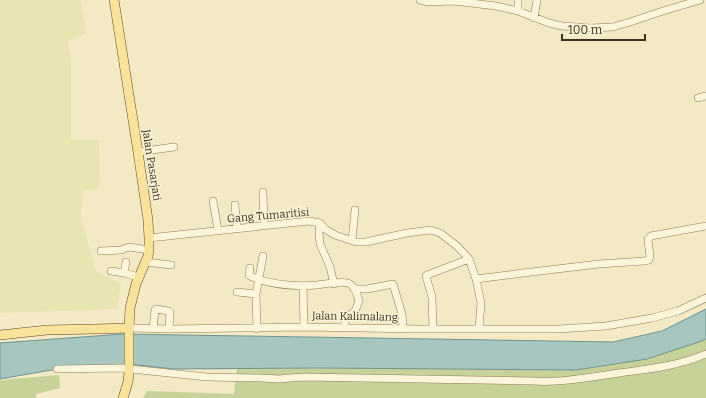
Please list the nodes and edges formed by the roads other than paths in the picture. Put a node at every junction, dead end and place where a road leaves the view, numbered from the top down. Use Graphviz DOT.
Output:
graph roads {
  1 [pos="114,0"];
  2 [pos="420,0"];
  3 [pos="518,0"];
  4 [pos="537,0"];
  5 [pos="670,0"];
  6 [pos="700,0"];
  7 [pos="670,9"];
  8 [pos="518,11"];
  9 [pos="534,18"];
  10 [pos="706,96"];
  11 [pos="698,98"];
  12 [pos="174,147"];
  13 [pos="138,152"];
  14 [pos="263,192"];
  15 [pos="213,201"];
  16 [pos="235,205"];
  17 [pos="355,210"];
  18 [pos="320,223"];
  19 [pos="264,225"];
  20 [pos="706,226"];
  21 [pos="237,228"];
  22 [pos="218,230"];
  23 [pos="149,238"];
  24 [pos="352,240"];
  25 [pos="149,250"];
  26 [pos="101,251"];
  27 [pos="263,256"];
  28 [pos="469,260"];
  29 [pos="126,262"];
  30 [pos="145,262"];
  31 [pos="171,265"];
  32 [pos="250,268"];
  33 [pos="111,271"];
  34 [pos="124,273"];
  35 [pos="139,277"];
  36 [pos="259,279"];
  37 [pos="476,279"];
  38 [pos="334,284"];
  39 [pos="303,286"];
  40 [pos="354,289"];
  41 [pos="238,292"];
  42 [pos="256,294"];
  43 [pos="706,298"];
  44 [pos="304,327"];
  45 [pos="344,328"];
  46 [pos="433,328"];
  47 [pos="479,328"];
  48 [pos="153,329"];
  49 [pos="169,329"];
  50 [pos="258,329"];
  51 [pos="403,329"];
  52 [pos="129,330"];
  53 [pos="0,335"];
  54 [pos="706,354"];
  55 [pos="129,367"];
  56 [pos="57,369"];
  57 [pos="123,398"];
  1 -- 13 [label="main road, Jalan Pasarjati"];
  2 -- 8 [label="street"];
  3 -- 8 [label="street"];
  4 -- 9 [label="street"];
  5 -- 7 [label="street"];
  6 -- 7 [label="street"];
  7 -- 9 [label="street"];
  8 -- 9 [label="street"];
  10 -- 11 [label="street"];
  12 -- 13 [label="street"];
  13 -- 23 [label="main road, Jalan Pasarjati"];
  14 -- 19 [label="street"];
  15 -- 22 [label="street"];
  16 -- 21 [label="street"];
  17 -- 24 [label="street"];
  18 -- 19 [label="street, Gang Tumaritisi"];
  18 -- 24 [label="street, Gang Tumaritisi"];
  18 -- 38 [label="street"];
  19 -- 21 [label="street, Gang Tumaritisi"];
  20 -- 37 [label="street"];
  21 -- 22 [label="street, Gang Tumaritisi"];
  22 -- 23 [label="street, Gang Tumaritisi"];
  23 -- 25 [label="main road, Jalan Pasarjati"];
  24 -- 28 [label="street, Gang Tumaritisi"];
  25 -- 26 [label="street"];
  25 -- 30 [label="main road, Jalan Pasarjati"];
  27 -- 36 [label="street"];
  28 -- 37 [label="street, Gang Tumaritisi"];
  28 -- 46 [label="street"];
  29 -- 34 [label="street"];
  30 -- 31 [label="street"];
  30 -- 35 [label="main road, Jalan Pasarjati"];
  32 -- 36 [label="street"];
  33 -- 34 [label="street"];
  34 -- 35 [label="street"];
  35 -- 52 [label="main road, Jalan Pasarjati"];
  36 -- 39 [label="street"];
  36 -- 42 [label="street"];
  37 -- 47 [label="street, Gang Tumaritisi"];
  38 -- 39 [label="street"];
  38 -- 40 [label="street"];
  39 -- 44 [label="street"];
  40 -- 45 [label="street"];
  40 -- 51 [label="street"];
  41 -- 42 [label="street"];
  42 -- 50 [label="street"];
  43 -- 47 [label="street, Jalan Kalimalang"];
  44 -- 45 [label="street, Jalan Kalimalang"];
  44 -- 50 [label="street, Jalan Kalimalang"];
  45 -- 51 [label="street, Jalan Kalimalang"];
  46 -- 47 [label="street, Jalan Kalimalang"];
  46 -- 51 [label="street, Jalan Kalimalang"];
  48 -- 49 [label="street, Jalan Kalimalang"];
  48 -- 49 [label="street"];
  48 -- 52 [label="street, Jalan Kalimalang"];
  49 -- 50 [label="street, Jalan Kalimalang"];
  52 -- 53 [label="main road, Jalan Kalimalang"];
  52 -- 55 [label="main road, Jalan Pasarjati"];
  54 -- 55 [label="street"];
  55 -- 56 [label="street"];
  55 -- 57 [label="main road, Jalan Pasarjati"];
}
